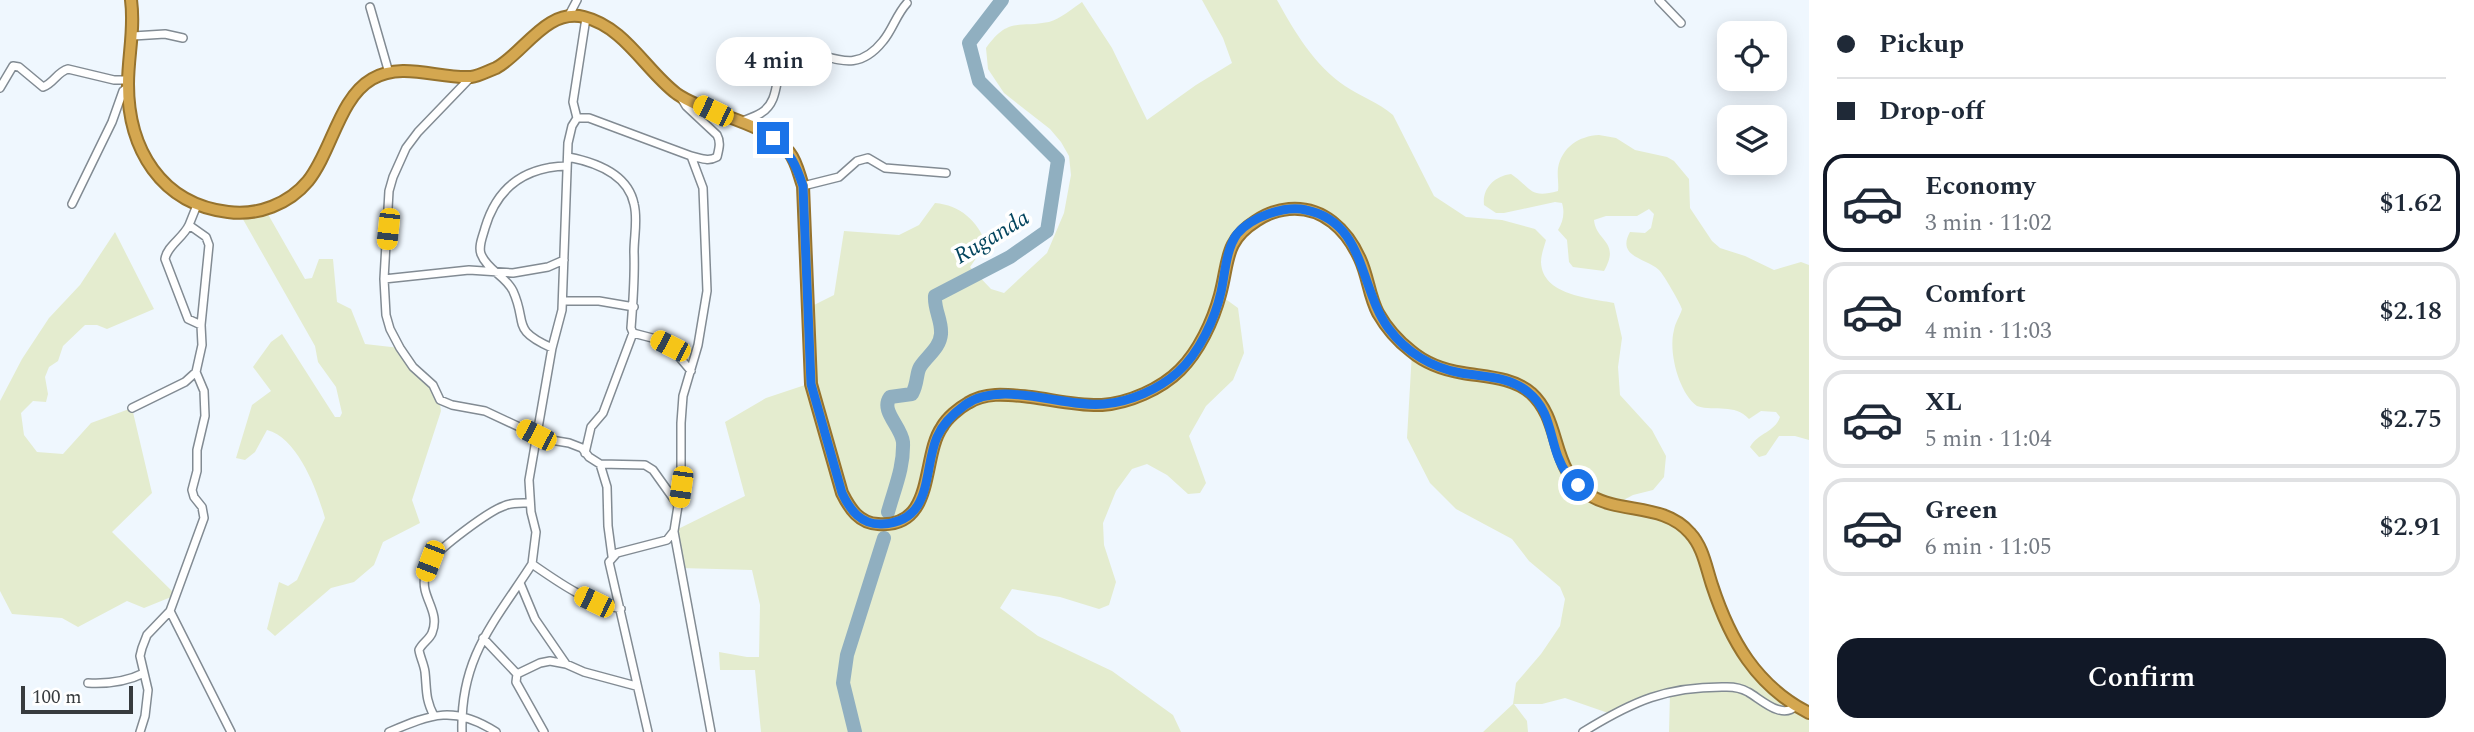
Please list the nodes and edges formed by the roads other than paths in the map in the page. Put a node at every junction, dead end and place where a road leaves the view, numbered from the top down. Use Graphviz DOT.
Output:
graph roads {
  1 [pos="131,0"];
  2 [pos="577,0"];
  3 [pos="1659,0"];
  4 [pos="906,3"];
  5 [pos="370,6"];
  6 [pos="568,18"];
  7 [pos="586,18"];
  8 [pos="1681,23"];
  9 [pos="133,36"];
  10 [pos="183,37"];
  11 [pos="388,73"];
  12 [pos="471,77"];
  13 [pos="128,84"];
  14 [pos="0,88"];
  15 [pos="680,95"];
  16 [pos="577,118"];
  17 [pos="740,122"];
  18 [pos="691,156"];
  19 [pos="568,157"];
  20 [pos="567,166"];
  21 [pos="946,173"];
  22 [pos="803,186"];
  23 [pos="72,204"];
  24 [pos="197,205"];
  25 [pos="189,225"];
  26 [pos="564,260"];
  27 [pos="494,271"];
  28 [pos="384,279"];
  29 [pos="563,301"];
  30 [pos="634,307"];
  31 [pos="201,325"];
  32 [pos="633,333"];
  33 [pos="552,348"];
  34 [pos="691,371"];
  35 [pos="196,372"];
  36 [pos="132,408"];
  37 [pos="536,435"];
  38 [pos="585,453"];
  39 [pos="600,464"];
  40 [pos="530,503"];
  41 [pos="678,505"];
  42 [pos="674,531"];
  43 [pos="612,556"];
  44 [pos="532,565"];
  45 [pos="520,583"];
  46 [pos="621,609"];
  47 [pos="170,611"];
  48 [pos="483,638"];
  49 [pos="566,664"];
  50 [pos="144,673"];
  51 [pos="517,674"];
  52 [pos="88,683"];
  53 [pos="636,686"];
  54 [pos="1796,706"];
  55 [pos="1809,713"];
  56 [pos="463,715"];
  57 [pos="434,716"];
  58 [pos="140,732"];
  59 [pos="231,732"];
  60 [pos="388,732"];
  61 [pos="462,732"];
  62 [pos="496,732"];
  63 [pos="544,732"];
  64 [pos="648,732"];
  65 [pos="711,732"];
  66 [pos="1583,732"];
  1 -- 9 [label="highway"];
  2 -- 6 [label="street"];
  3 -- 8 [label="street"];
  4 -- 17 [label="street"];
  5 -- 11 [label="street"];
  6 -- 7 [label="highway"];
  6 -- 12 [label="highway"];
  7 -- 15 [label="highway"];
  7 -- 16 [label="street"];
  9 -- 10 [label="street"];
  9 -- 13 [label="highway"];
  11 -- 12 [label="highway"];
  11 -- 24 [label="highway"];
  12 -- 28 [label="street"];
  13 -- 14 [label="street"];
  13 -- 23 [label="street"];
  13 -- 24 [label="highway"];
  15 -- 17 [label="highway"];
  15 -- 18 [label="street"];
  16 -- 18 [label="street"];
  16 -- 19 [label="street"];
  17 -- 22 [label="highway"];
  18 -- 34 [label="street"];
  19 -- 20 [label="street"];
  19 -- 30 [label="street"];
  20 -- 26 [label="street"];
  20 -- 27 [label="street"];
  21 -- 22 [label="street"];
  22 -- 54 [label="highway"];
  24 -- 25 [label="street"];
  25 -- 31 [label="street"];
  25 -- 31 [label="street"];
  26 -- 27 [label="street"];
  26 -- 29 [label="street"];
  27 -- 28 [label="street"];
  27 -- 33 [label="street"];
  28 -- 37 [label="street"];
  29 -- 30 [label="street"];
  29 -- 33 [label="street"];
  30 -- 32 [label="street"];
  31 -- 35 [label="street"];
  32 -- 34 [label="street"];
  32 -- 38 [label="street"];
  33 -- 37 [label="street"];
  34 -- 41 [label="street"];
  35 -- 36 [label="street"];
  35 -- 47 [label="street"];
  37 -- 38 [label="street"];
  37 -- 40 [label="street"];
  38 -- 39 [label="street"];
  39 -- 41 [label="street"];
  39 -- 43 [label="street"];
  40 -- 44 [label="street"];
  40 -- 57 [label="street"];
  41 -- 42 [label="street"];
  42 -- 43 [label="street"];
  42 -- 65 [label="street"];
  43 -- 46 [label="street"];
  44 -- 45 [label="street"];
  44 -- 46 [label="street"];
  45 -- 48 [label="street"];
  45 -- 49 [label="street"];
  46 -- 53 [label="street"];
  47 -- 50 [label="street"];
  47 -- 59 [label="street"];
  48 -- 51 [label="street"];
  48 -- 56 [label="street"];
  49 -- 51 [label="street"];
  49 -- 53 [label="street"];
  50 -- 52 [label="street"];
  50 -- 58 [label="street"];
  51 -- 63 [label="street"];
  53 -- 64 [label="street"];
  54 -- 55 [label="highway"];
  54 -- 66 [label="street"];
  56 -- 57 [label="street"];
  56 -- 61 [label="street"];
  56 -- 62 [label="street"];
  57 -- 60 [label="street"];
}
